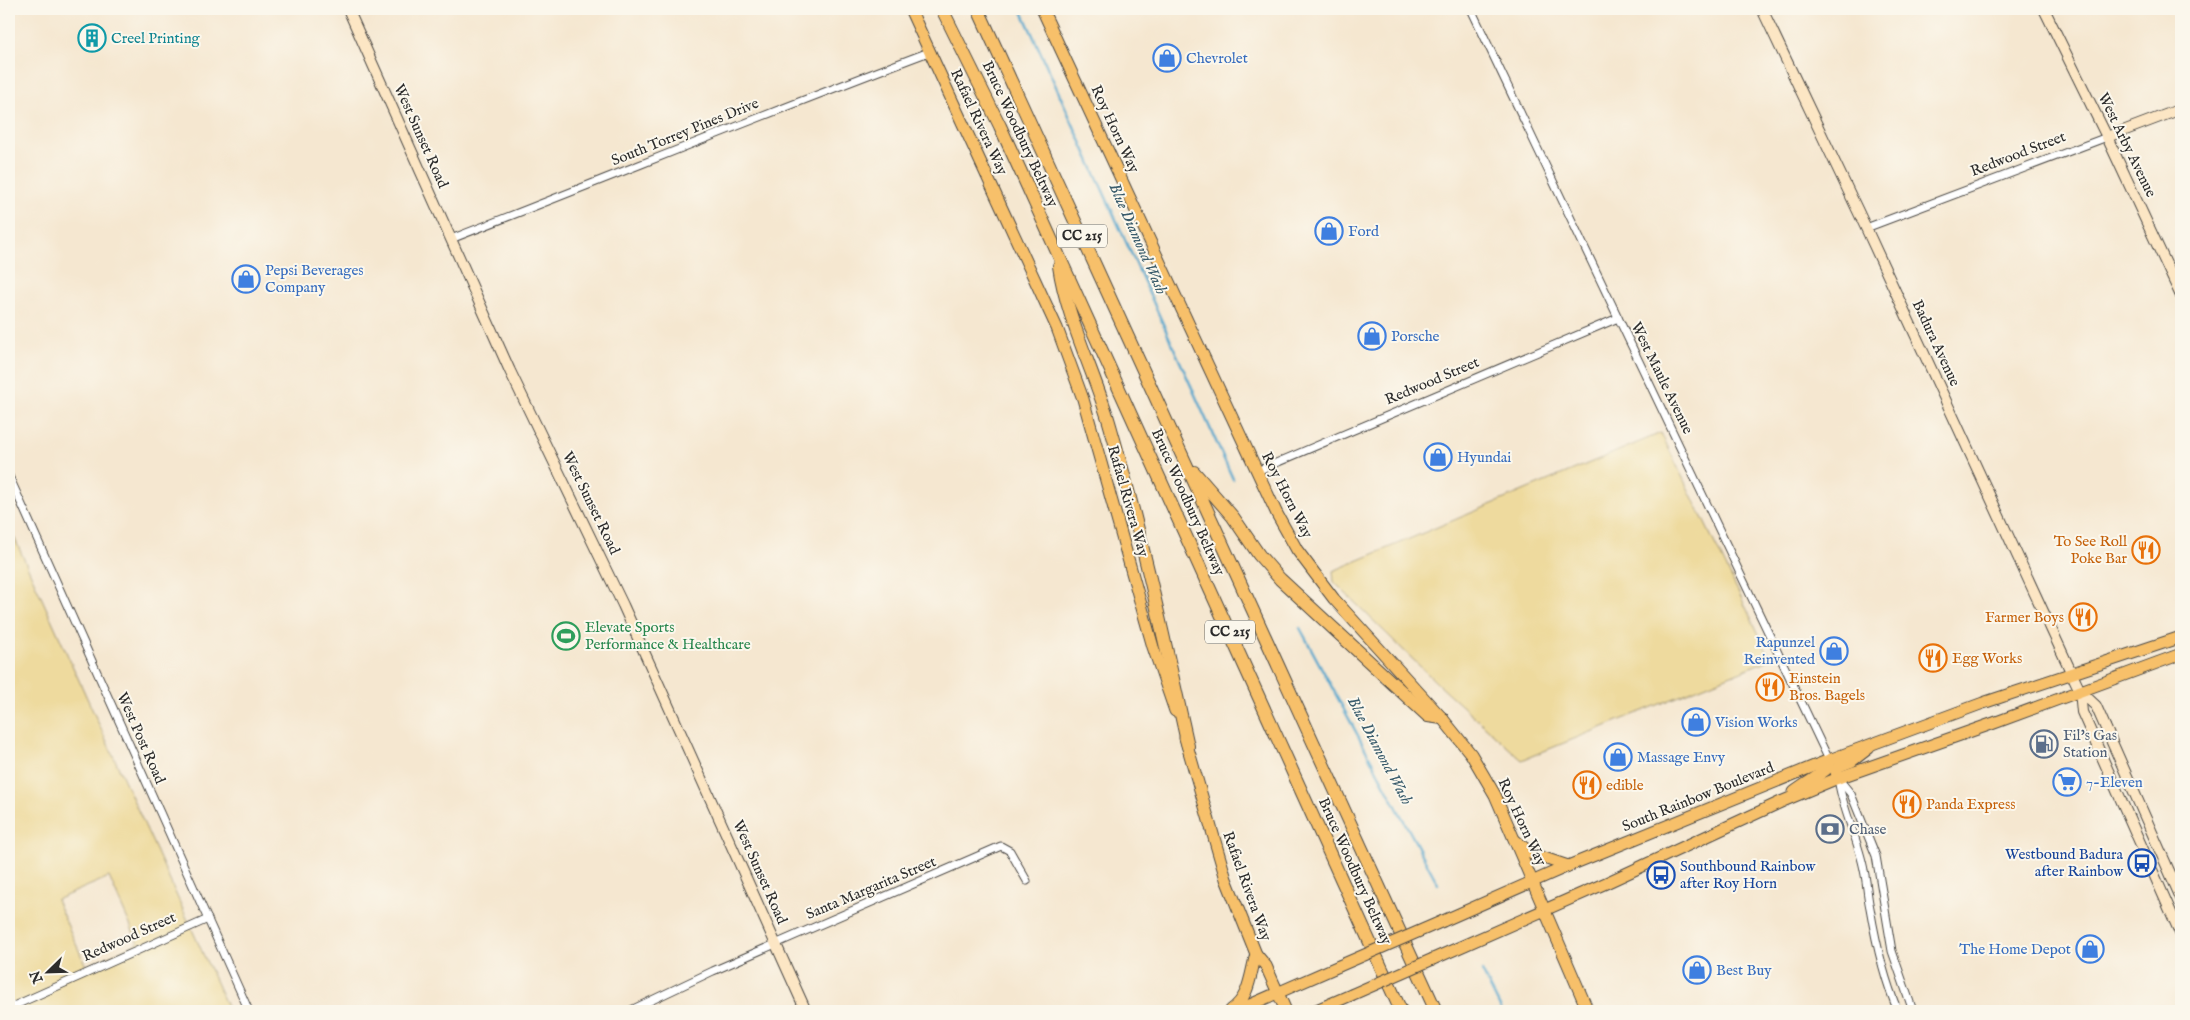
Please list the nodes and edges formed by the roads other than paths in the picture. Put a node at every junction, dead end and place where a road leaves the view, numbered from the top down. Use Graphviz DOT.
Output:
graph roads {
  1 [pos="348,9"];
  2 [pos="910,9"];
  3 [pos="942,9"];
  4 [pos="978,9"];
  5 [pos="1471,9"];
  6 [pos="1762,9"];
  7 [pos="2044,9"];
  8 [pos="1046,10"];
  9 [pos="930,52"];
  10 [pos="2181,109"];
  11 [pos="2107,137"];
  12 [pos="1866,228"];
  13 [pos="451,239"];
  14 [pos="1058,254"];
  15 [pos="2181,296"];
  16 [pos="1618,318"];
  17 [pos="1186,463"];
  18 [pos="1257,472"];
  19 [pos="9,476"];
  20 [pos="2181,637"];
  21 [pos="2181,654"];
  22 [pos="2072,674"];
  23 [pos="2080,691"];
  24 [pos="1442,718"];
  25 [pos="1876,742"];
  26 [pos="1188,746"];
  27 [pos="1828,760"];
  28 [pos="1838,778"];
  29 [pos="1783,801"];
  30 [pos="2145,816"];
  31 [pos="2131,822"];
  32 [pos="1515,840"];
  33 [pos="1568,866"];
  34 [pos="1027,881"];
  35 [pos="1533,881"];
  36 [pos="2181,898"];
  37 [pos="1545,910"];
  38 [pos="208,919"];
  39 [pos="2181,935"];
  40 [pos="775,944"];
  41 [pos="1256,954"];
  42 [pos="1278,993"];
  43 [pos="9,1008"];
  44 [pos="249,1011"];
  45 [pos="629,1011"];
  46 [pos="806,1011"];
  47 [pos="1230,1011"];
  48 [pos="1236,1011"];
  49 [pos="1286,1011"];
  50 [pos="1314,1011"];
  51 [pos="1401,1011"];
  52 [pos="1436,1011"];
  53 [pos="1588,1011"];
  54 [pos="1898,1011"];
  55 [pos="1913,1011"];
  1 -- 13 [label="main road, West Sunset Road"];
  2 -- 9 [label="main road, Rafael Rivera Way"];
  3 -- 14 [label="highway, Bruce Woodbury Beltway / CC 215"];
  4 -- 17 [label="highway, Bruce Woodbury Beltway / CC 215"];
  5 -- 16 [label="street, West Maule Avenue"];
  6 -- 12 [label="main road, Badura Avenue"];
  7 -- 11 [label="main road, West Arby Avenue"];
  8 -- 18 [label="main road, Roy Horn Way"];
  9 -- 13 [label="street, South Torrey Pines Drive"];
  9 -- 26 [label="main road, Rafael Rivera Way"];
  10 -- 11 [label="main road, Redwood Street"];
  11 -- 12 [label="street, Redwood Street"];
  11 -- 15 [label="main road, West Arby Avenue"];
  12 -- 22 [label="main road, Badura Avenue"];
  13 -- 40 [label="main road, West Sunset Road"];
  14 -- 26 [label="highway"];
  14 -- 51 [label="highway, Bruce Woodbury Beltway / CC 215"];
  16 -- 18 [label="street, Redwood Street"];
  16 -- 27 [label="street, West Maule Avenue"];
  17 -- 24 [label="highway"];
  17 -- 52 [label="highway, Bruce Woodbury Beltway / CC 215"];
  18 -- 24 [label="main road, Roy Horn Way"];
  19 -- 38 [label="street, West Post Road"];
  20 -- 22 [label="main road, South Rainbow Boulevard"];
  21 -- 23 [label="main road"];
  22 -- 23 [label="main road, Badura Avenue"];
  22 -- 25 [label="main road, South Rainbow Boulevard"];
  23 -- 28 [label="main road"];
  23 -- 30 [label="main road, Badura Avenue"];
  23 -- 31 [label="main road, Badura Avenue"];
  24 -- 32 [label="main road, Roy Horn Way"];
  25 -- 27 [label="main road, South Rainbow Boulevard"];
  25 -- 28 [label="main road"];
  26 -- 41 [label="main road, Rafael Rivera Way"];
  27 -- 29 [label="main road"];
  27 -- 33 [label="main road, South Rainbow Boulevard"];
  28 -- 29 [label="main road"];
  28 -- 54 [label="street"];
  28 -- 55 [label="street"];
  29 -- 37 [label="main road"];
  30 -- 31 [label="main road"];
  30 -- 36 [label="main road, Badura Avenue"];
  31 -- 39 [label="main road, Badura Avenue"];
  32 -- 33 [label="main road"];
  32 -- 35 [label="main road, Roy Horn Way"];
  33 -- 35 [label="main road, South Rainbow Boulevard"];
  34 -- 40 [label="street, Santa Margarita Street"];
  35 -- 37 [label="main road, Roy Horn Way"];
  35 -- 42 [label="main road, South Rainbow Boulevard, bridge"];
  37 -- 50 [label="main road, bridge"];
  37 -- 53 [label="main road, Roy Horn Way"];
  38 -- 43 [label="street, Redwood Street"];
  38 -- 44 [label="street, West Post Road"];
  40 -- 45 [label="street, Santa Margarita Street"];
  40 -- 46 [label="main road, West Sunset Road"];
  41 -- 42 [label="main road, Rafael Rivera Way"];
  41 -- 47 [label="main road"];
  42 -- 48 [label="main road, South Rainbow Boulevard"];
  42 -- 49 [label="main road, Rafael Rivera Way"];
}
